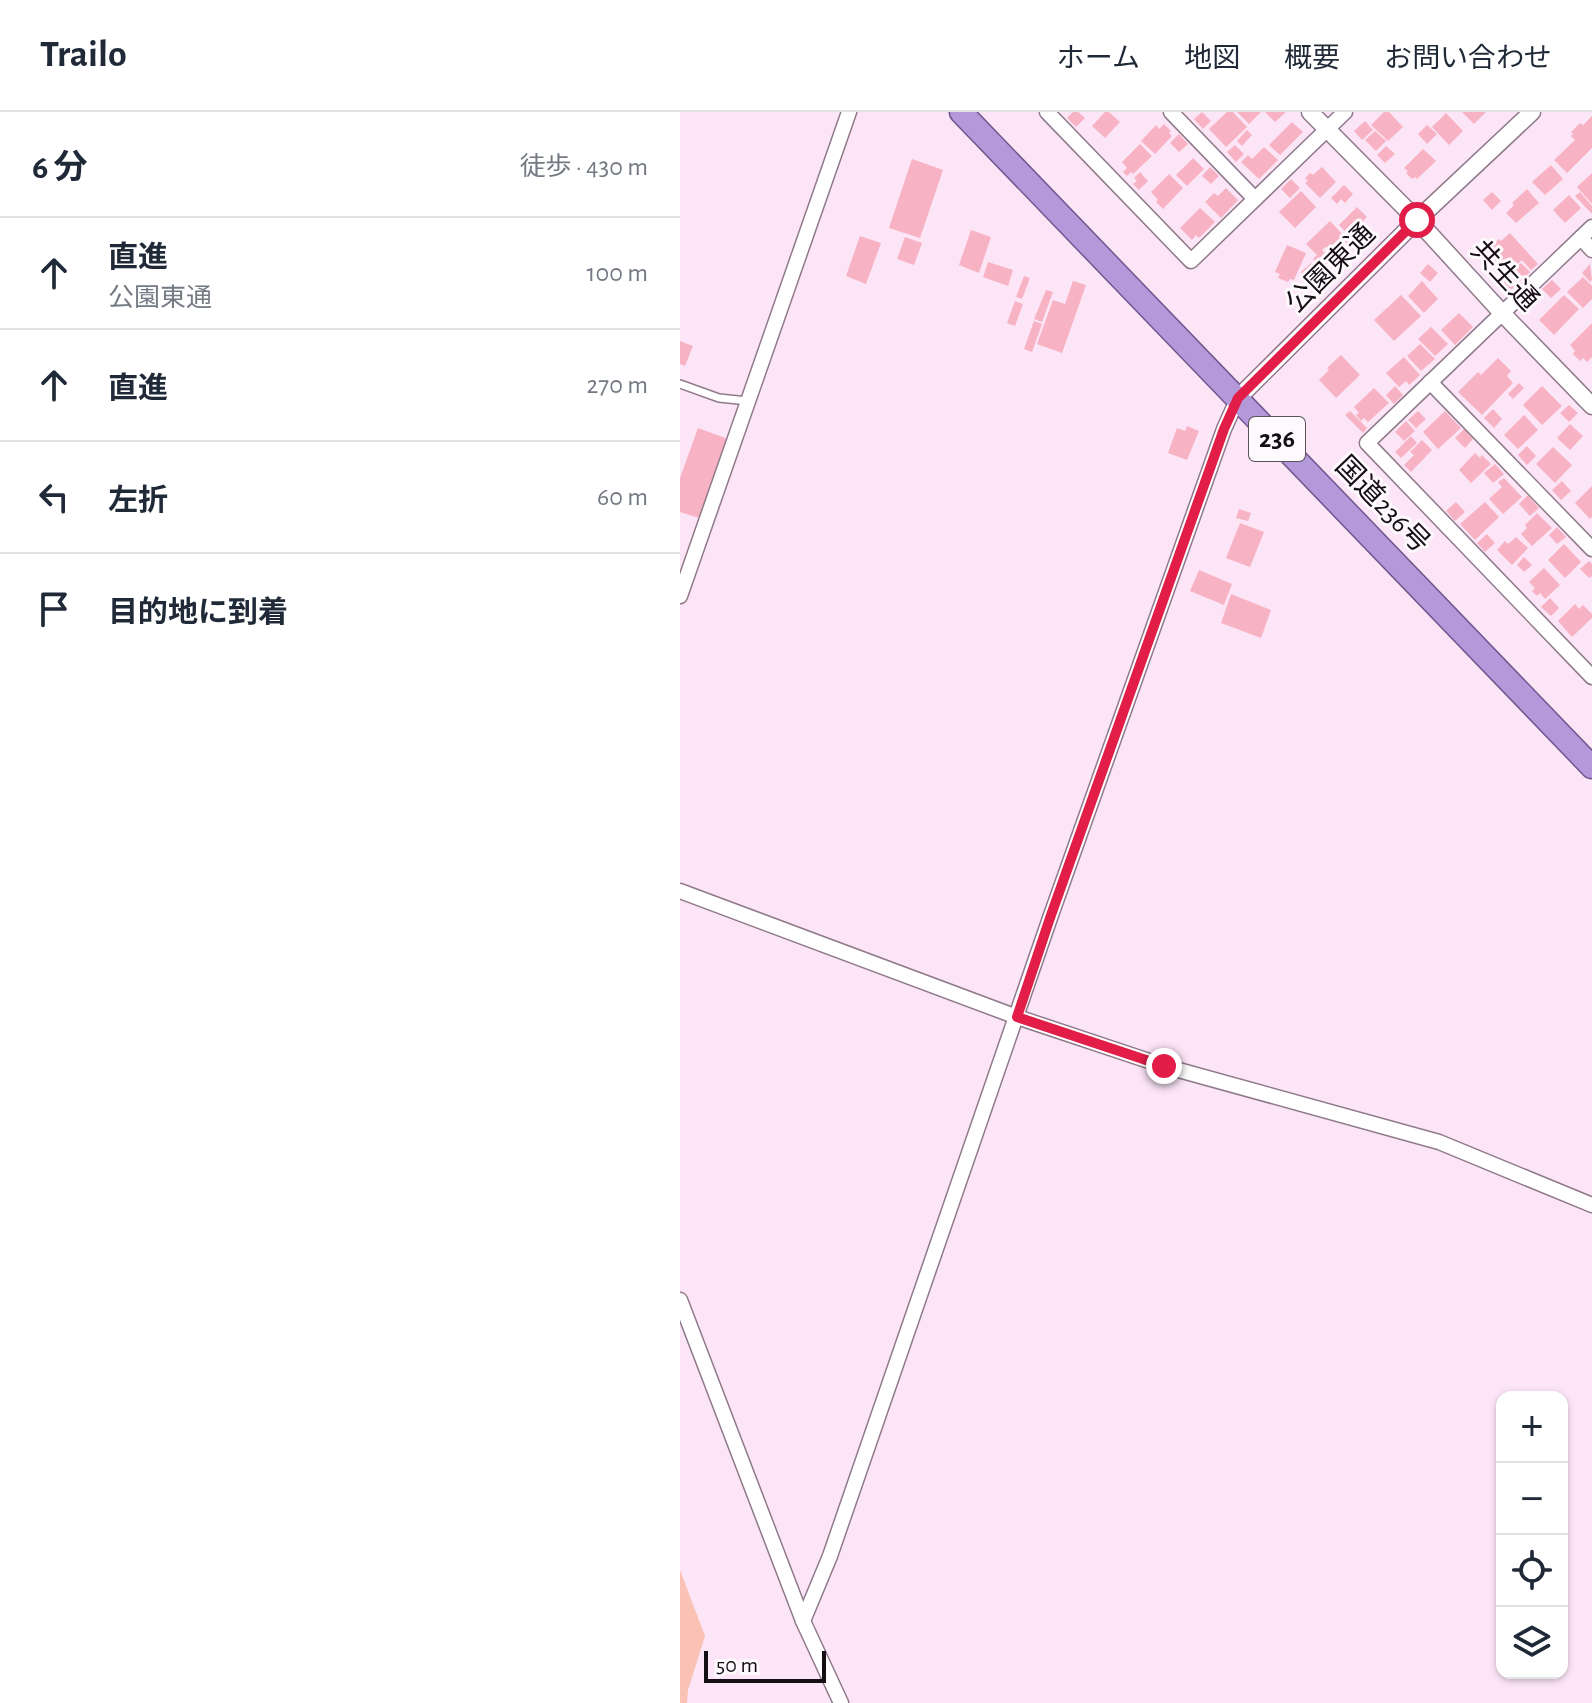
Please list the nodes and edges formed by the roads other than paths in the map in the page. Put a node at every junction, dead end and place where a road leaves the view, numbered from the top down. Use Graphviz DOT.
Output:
graph roads {
  1 [pos="849,112"];
  2 [pos="961,112"];
  3 [pos="1047,112"];
  4 [pos="1171,112"];
  5 [pos="1310,112"];
  6 [pos="1345,112"];
  7 [pos="1532,112"];
  8 [pos="1327,129"];
  9 [pos="1255,199"];
  10 [pos="1417,220"];
  11 [pos="1586,233"];
  12 [pos="1592,250"];
  13 [pos="1502,313"];
  14 [pos="1430,382"];
  15 [pos="680,384"];
  16 [pos="1238,398"];
  17 [pos="748,401"];
  18 [pos="1592,406"];
  19 [pos="1592,549"];
  20 [pos="680,596"];
  21 [pos="1592,677"];
  22 [pos="1592,767"];
  23 [pos="680,891"];
  24 [pos="1017,1017"];
  25 [pos="1592,1205"];
  26 [pos="680,1300"];
  27 [pos="803,1621"];
  28 [pos="841,1703"];
  1 -- 17 [label="street"];
  2 -- 16 [label="highway, 国道236号 / 236"];
  3 -- 9 [label="street"];
  4 -- 9 [label="street"];
  5 -- 8 [label="street, 共生通"];
  6 -- 8 [label="street"];
  7 -- 10 [label="street, 公園東通"];
  8 -- 9 [label="street"];
  8 -- 10 [label="street, 共生通"];
  10 -- 13 [label="street, 共生通"];
  10 -- 16 [label="street, 公園東通"];
  11 -- 12 [label="street"];
  11 -- 13 [label="street"];
  13 -- 14 [label="street"];
  13 -- 18 [label="street, 共生通"];
  14 -- 19 [label="street"];
  14 -- 21 [label="street"];
  15 -- 17 [label="lane"];
  16 -- 22 [label="highway, 国道236号 / 236"];
  16 -- 24 [label="street"];
  17 -- 20 [label="street"];
  23 -- 24 [label="street"];
  24 -- 25 [label="street"];
  24 -- 27 [label="street"];
  26 -- 27 [label="street"];
  27 -- 28 [label="street"];
}
